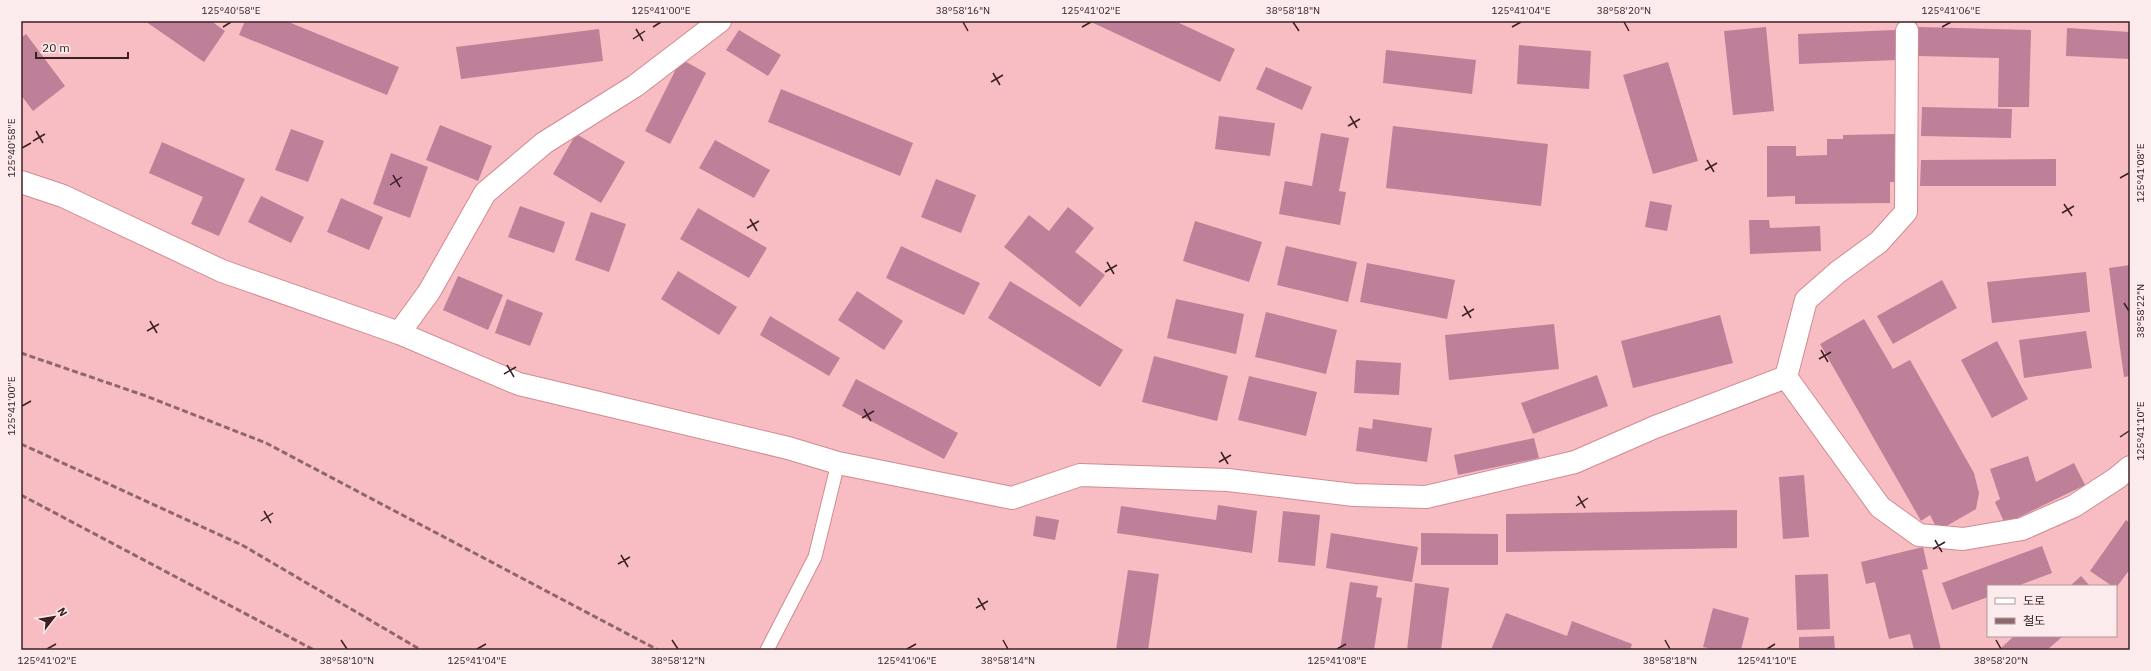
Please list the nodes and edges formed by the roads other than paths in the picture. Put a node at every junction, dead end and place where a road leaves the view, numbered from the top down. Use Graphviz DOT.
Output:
graph roads {
  1 [pos="720,21"];
  2 [pos="1907,31"];
  3 [pos="21,182"];
  4 [pos="399,333"];
  5 [pos="1786,377"];
  6 [pos="838,463"];
  7 [pos="2130,466"];
  8 [pos="767,650"];
  1 -- 4 [label="street"];
  2 -- 5 [label="street"];
  3 -- 4 [label="street"];
  4 -- 6 [label="street"];
  5 -- 6 [label="street"];
  5 -- 7 [label="street"];
  6 -- 8 [label="lane"];
}
